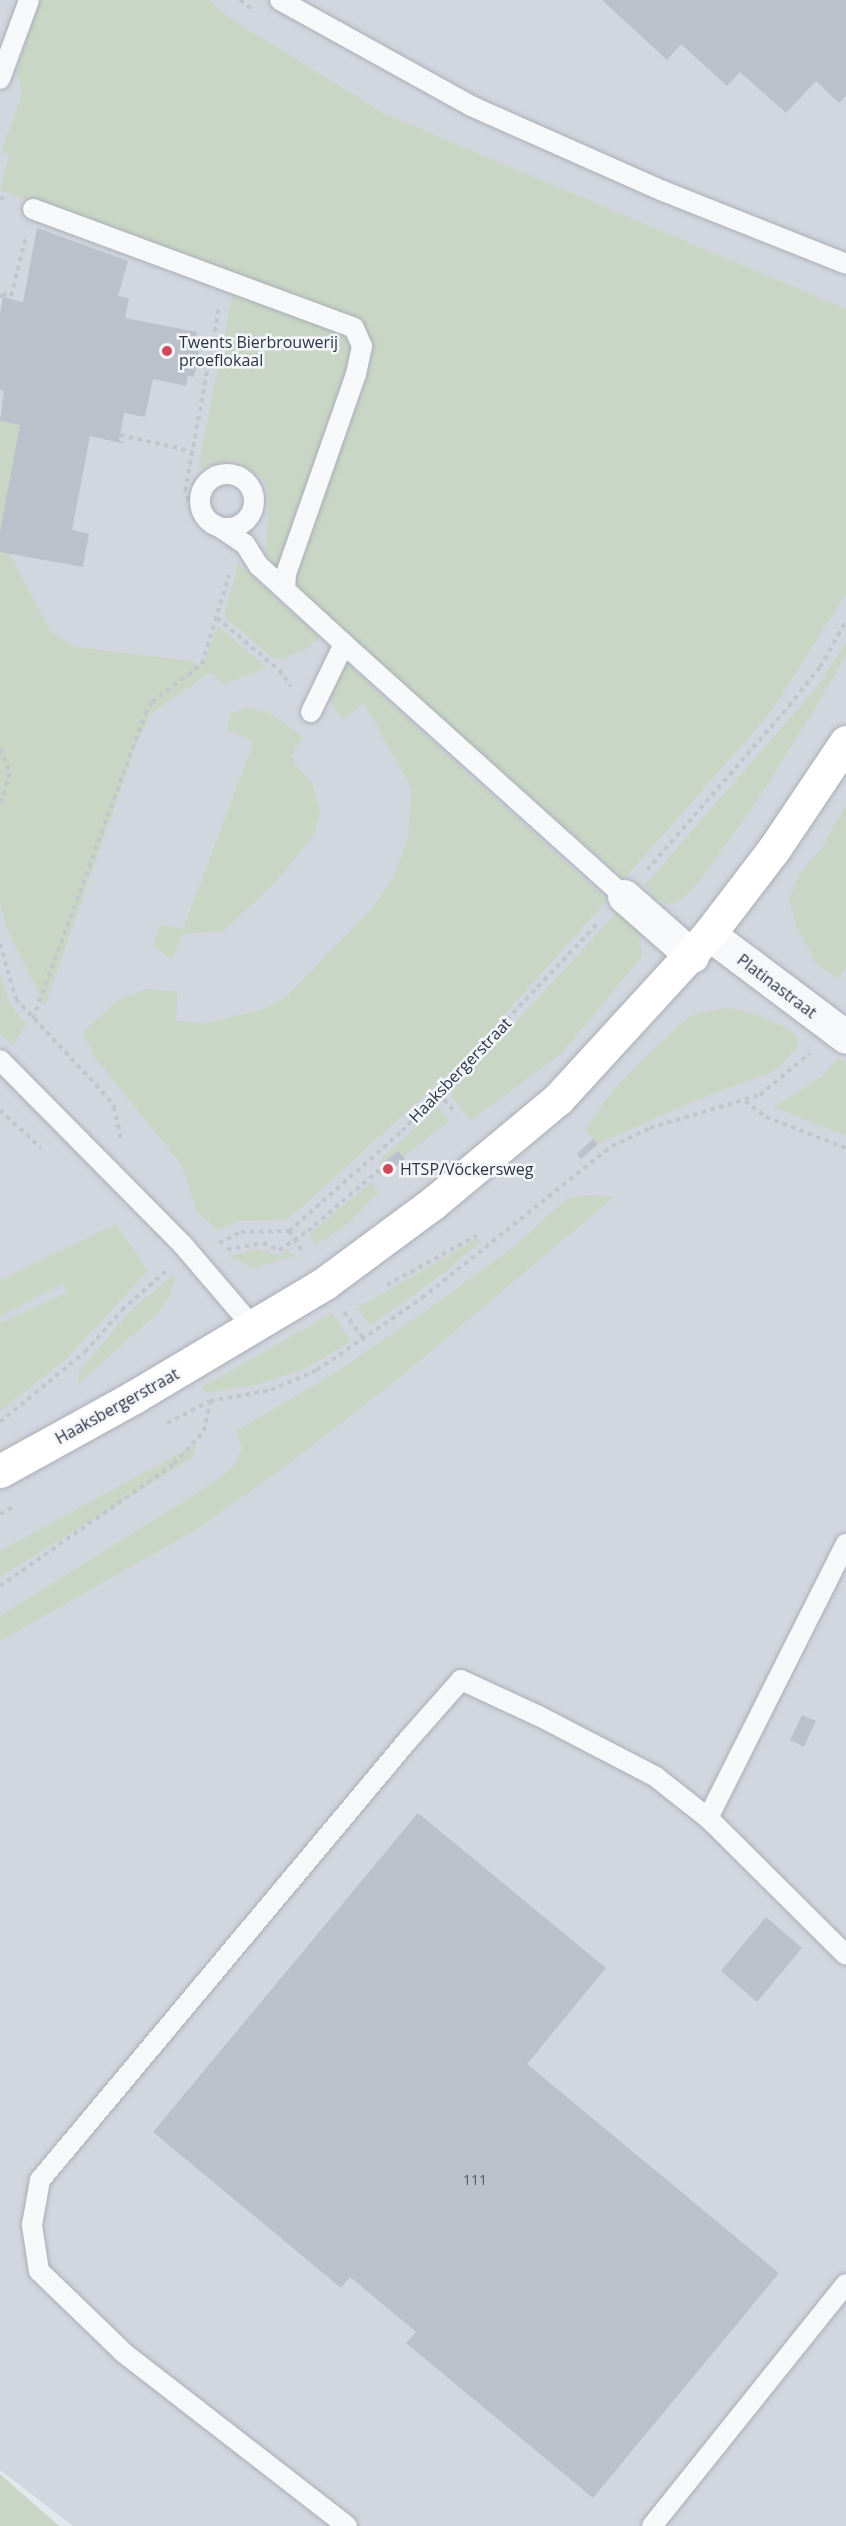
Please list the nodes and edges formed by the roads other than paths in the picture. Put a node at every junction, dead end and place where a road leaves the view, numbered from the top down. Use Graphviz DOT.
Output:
graph roads {
  1 [pos="29,0"];
  2 [pos="280,0"];
  3 [pos="0,79"];
  4 [pos="33,209"];
  5 [pos="846,264"];
  6 [pos="246,520"];
  7 [pos="222,528"];
  8 [pos="245,544"];
  9 [pos="285,588"];
  10 [pos="344,644"];
  11 [pos="311,712"];
  12 [pos="846,742"];
  13 [pos="624,896"];
  14 [pos="700,945"];
  15 [pos="840,1032"];
  16 [pos="0,1060"];
  17 [pos="253,1327"];
  18 [pos="0,1471"];
  19 [pos="846,1544"];
  20 [pos="708,1818"];
  21 [pos="846,1955"];
  22 [pos="846,2284"];
  23 [pos="347,2526"];
  24 [pos="652,2526"];
  1 -- 3 [label="lane"];
  2 -- 5 [label="lane"];
  4 -- 9 [label="lane"];
  6 -- 7 [label="lane"];
  6 -- 7 [label="lane"];
  6 -- 8 [label="lane"];
  7 -- 8 [label="lane"];
  8 -- 9 [label="lane"];
  9 -- 10 [label="lane"];
  10 -- 11 [label="lane"];
  10 -- 13 [label="lane"];
  12 -- 14 [label="main road, Haaksbergerstraat"];
  13 -- 14 [label="street, Platinastraat"];
  14 -- 15 [label="street, Platinastraat"];
  14 -- 17 [label="main road, Haaksbergerstraat"];
  16 -- 17 [label="lane"];
  17 -- 18 [label="main road, Haaksbergerstraat"];
  19 -- 20 [label="lane"];
  20 -- 21 [label="lane"];
  20 -- 23 [label="lane"];
  22 -- 24 [label="lane"];
}
